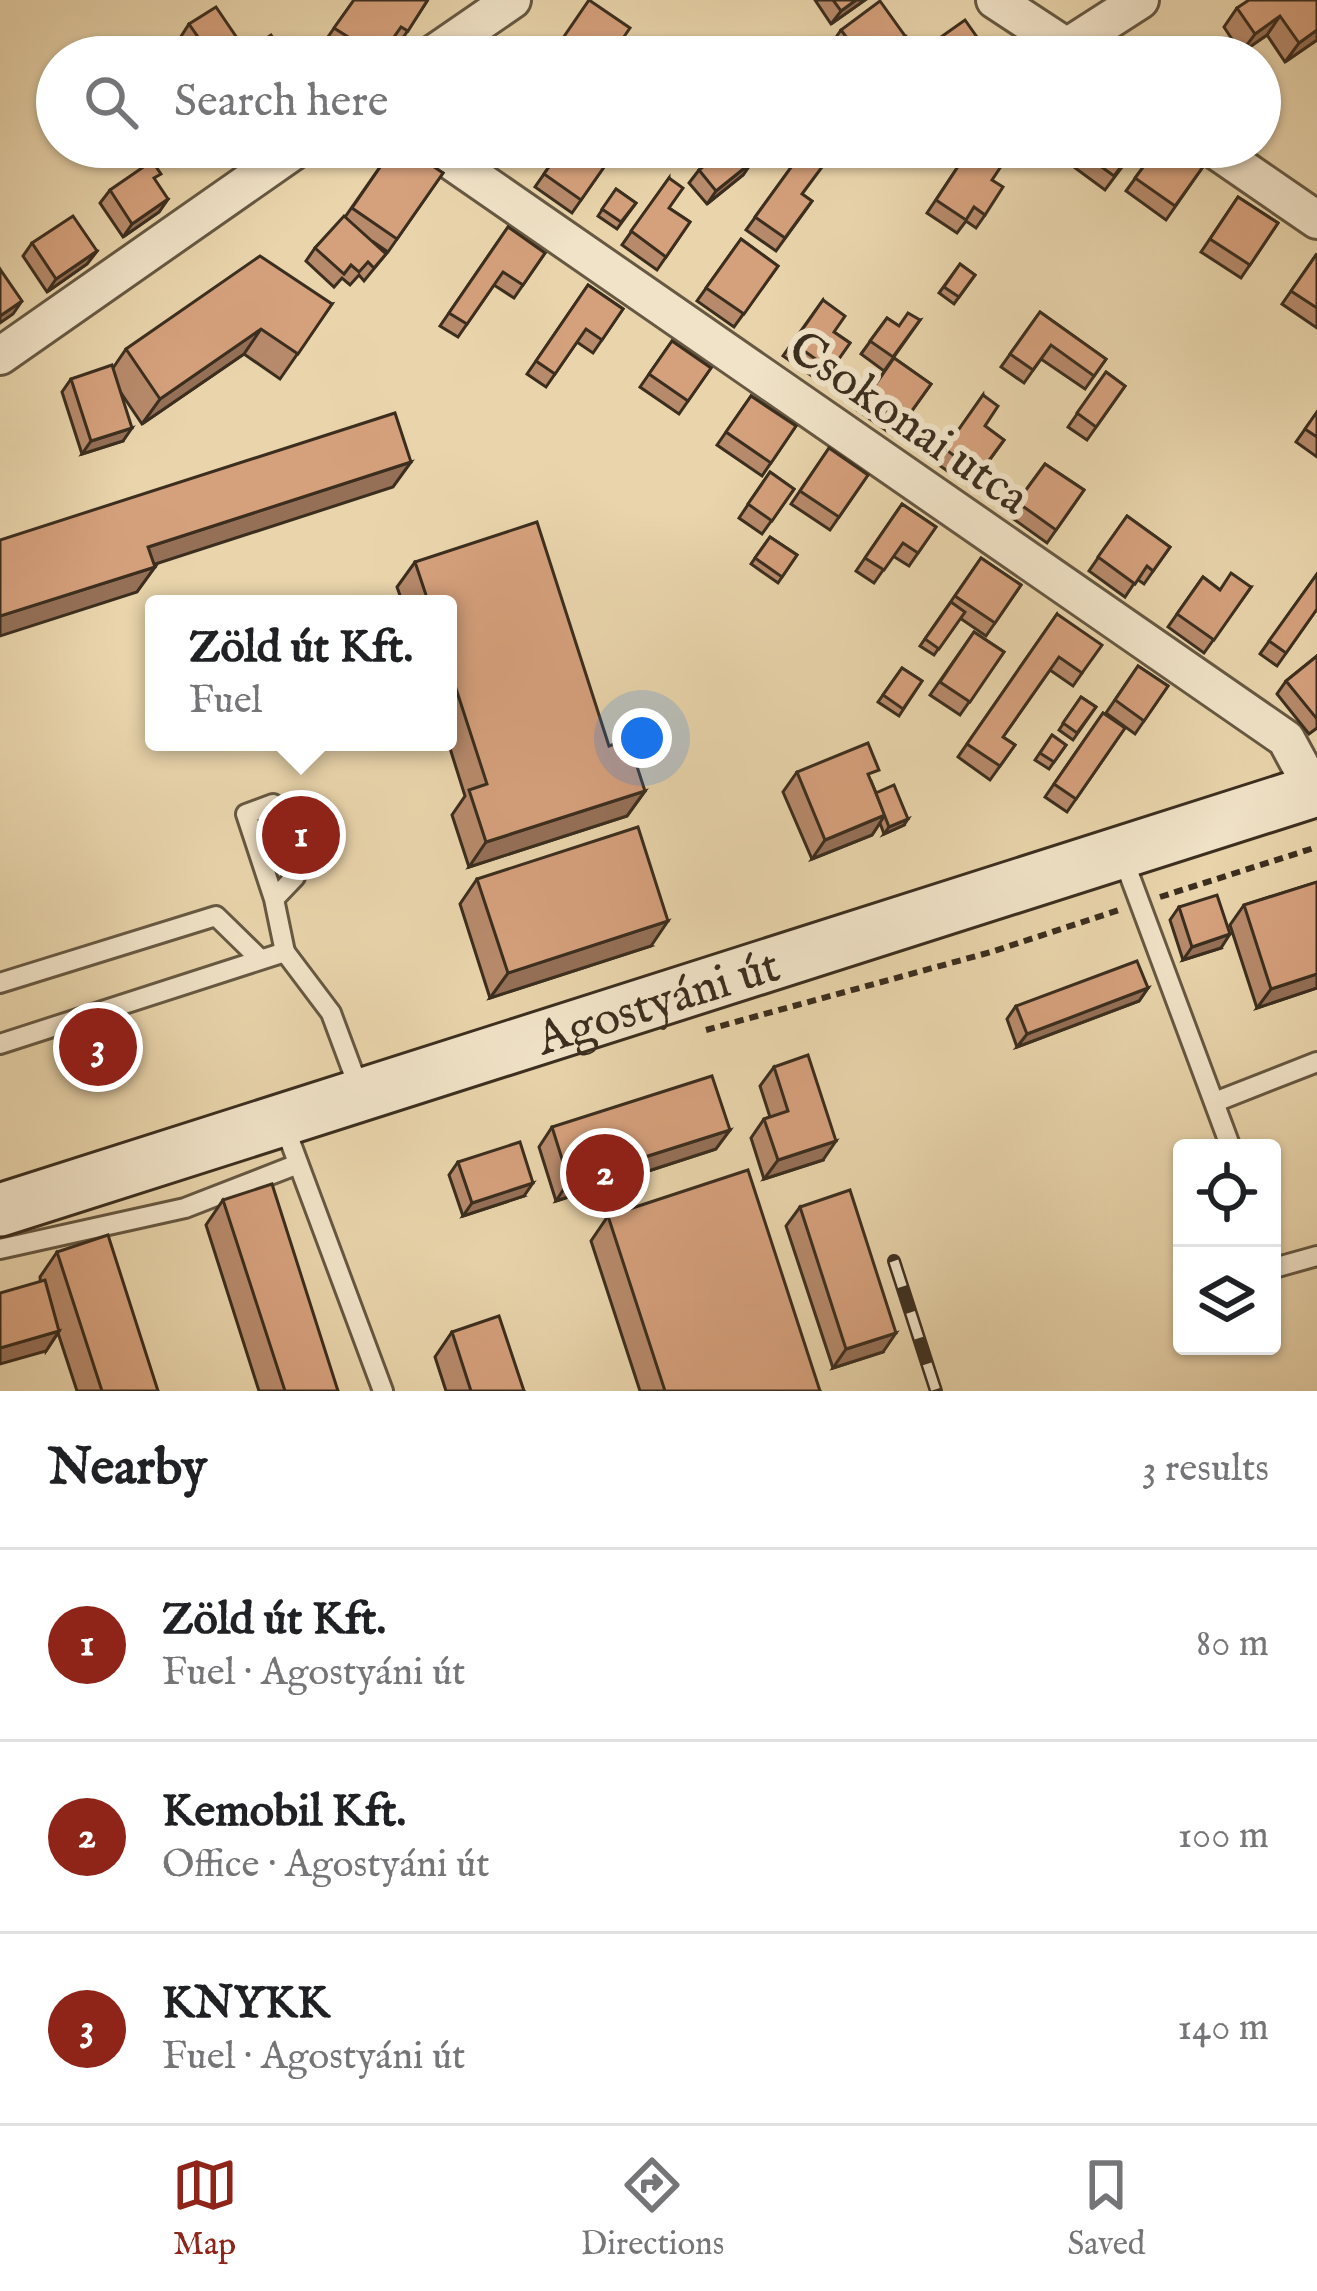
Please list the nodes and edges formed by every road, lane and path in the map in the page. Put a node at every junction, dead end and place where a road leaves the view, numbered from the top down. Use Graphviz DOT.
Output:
graph roads {
  1 [pos="512,0"];
  2 [pos="995,0"];
  3 [pos="1140,0"];
  4 [pos="460,36"];
  5 [pos="1050,36"];
  6 [pos="1094,36"];
  7 [pos="269,168"];
  8 [pos="461,168"];
  9 [pos="1241,168"];
  10 [pos="1317,220"];
  11 [pos="0,356"];
  12 [pos="1316,791"];
  13 [pos="1121,854"];
  14 [pos="274,899"];
  15 [pos="285,952"];
  16 [pos="260,959"];
  17 [pos="0,983"];
  18 [pos="0,1044"];
  19 [pos="1317,1062"];
  20 [pos="362,1096"];
  21 [pos="1215,1102"];
  22 [pos="1228,1139"];
  23 [pos="290,1142"];
  24 [pos="0,1210"];
  25 [pos="0,1249"];
  26 [pos="1317,1256"];
  27 [pos="1281,1266"];
  28 [pos="383,1391"];
  1 -- 4 [label="street"];
  2 -- 5 [label="street"];
  3 -- 6 [label="street"];
  7 -- 11 [label="street"];
  8 -- 12 [label="street, Csokonai utca"];
  9 -- 10 [label="street"];
  12 -- 13 [label="main road, Agostyáni út"];
  13 -- 20 [label="main road, Agostyáni út"];
  13 -- 21 [label="lane"];
  14 -- 15 [label="lane"];
  15 -- 16 [label="lane"];
  15 -- 20 [label="lane"];
  16 -- 17 [label="lane"];
  16 -- 18 [label="lane"];
  19 -- 21 [label="lane"];
  20 -- 23 [label="main road, Agostyáni út"];
  21 -- 22 [label="lane"];
  23 -- 24 [label="main road, Agostyáni út"];
  23 -- 25 [label="lane"];
  23 -- 28 [label="lane"];
  26 -- 27 [label="lane"];
}
